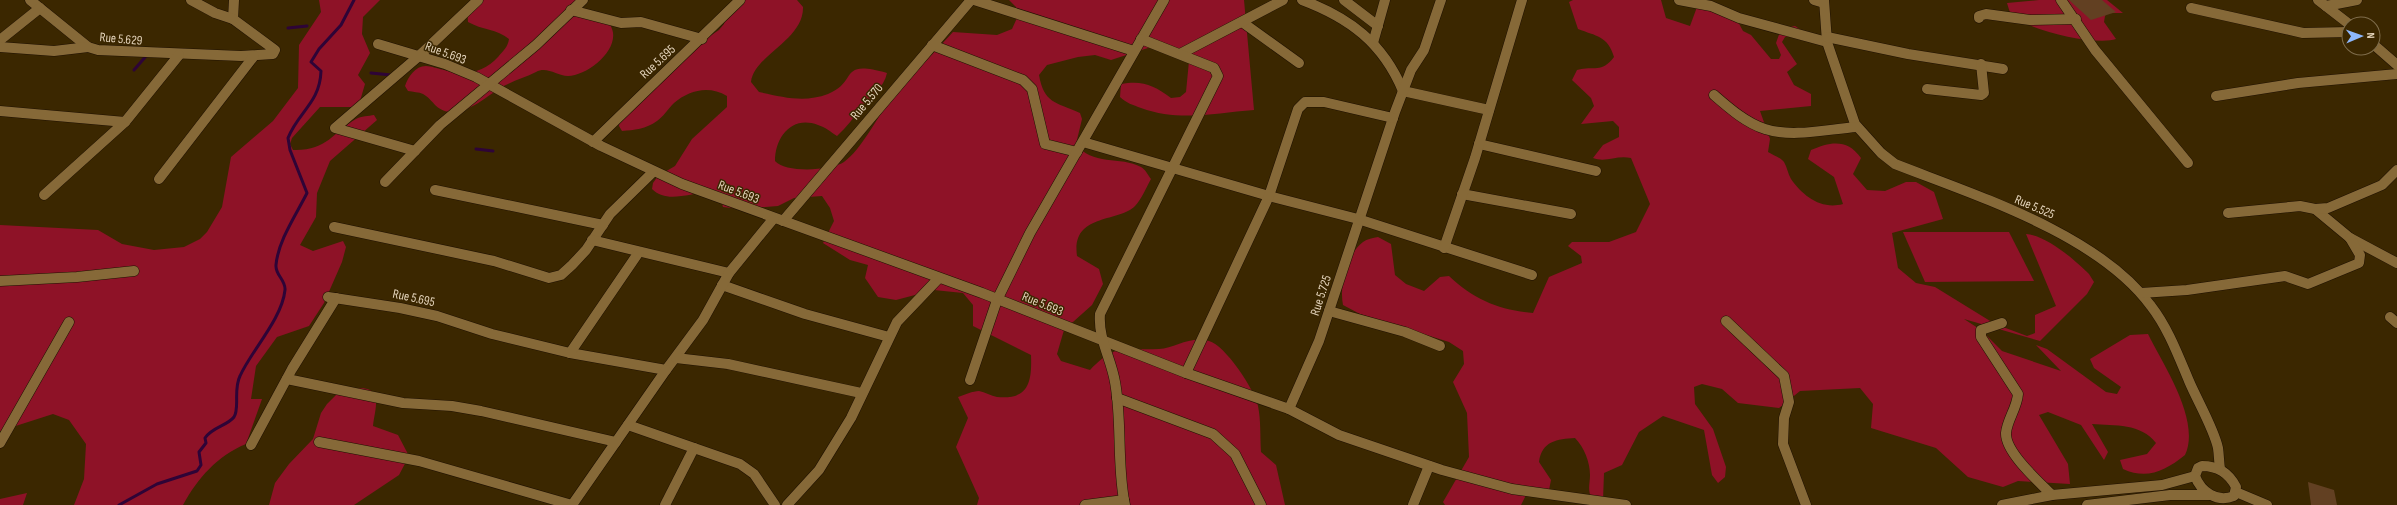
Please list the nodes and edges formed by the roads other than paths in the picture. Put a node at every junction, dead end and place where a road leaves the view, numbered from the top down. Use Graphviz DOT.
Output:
graph roads {
  1 [pos="30,0"];
  2 [pos="191,0"];
  3 [pos="234,0"];
  4 [pos="478,0"];
  5 [pos="583,0"];
  6 [pos="740,0"];
  7 [pos="972,0"];
  8 [pos="1164,0"];
  9 [pos="1283,0"];
  10 [pos="1302,0"];
  11 [pos="1344,0"];
  12 [pos="1385,0"];
  13 [pos="1441,0"];
  14 [pos="1522,0"];
  15 [pos="1679,0"];
  16 [pos="1814,0"];
  17 [pos="2061,0"];
  18 [pos="2318,0"];
  19 [pos="2357,0"];
  20 [pos="1824,2"];
  21 [pos="2326,6"];
  22 [pos="40,8"];
  23 [pos="2191,8"];
  24 [pos="571,10"];
  25 [pos="1979,18"];
  26 [pos="2341,18"];
  27 [pos="233,19"];
  28 [pos="2076,20"];
  29 [pos="1242,22"];
  30 [pos="1378,26"];
  31 [pos="2341,32"];
  32 [pos="702,39"];
  33 [pos="1827,39"];
  34 [pos="0,40"];
  35 [pos="1141,40"];
  36 [pos="1373,43"];
  37 [pos="378,44"];
  38 [pos="932,45"];
  39 [pos="0,47"];
  40 [pos="88,48"];
  41 [pos="1134,51"];
  42 [pos="2381,51"];
  43 [pos="1180,54"];
  44 [pos="179,55"];
  45 [pos="254,56"];
  46 [pos="419,56"];
  47 [pos="1299,63"];
  48 [pos="1391,64"];
  49 [pos="1981,64"];
  50 [pos="2397,65"];
  51 [pos="2003,69"];
  52 [pos="1411,70"];
  53 [pos="2397,74"];
  54 [pos="489,85"];
  55 [pos="1928,89"];
  56 [pos="1403,91"];
  57 [pos="1714,95"];
  58 [pos="2216,96"];
  59 [pos="1489,110"];
  60 [pos="0,111"];
  61 [pos="1393,118"];
  62 [pos="125,122"];
  63 [pos="1857,127"];
  64 [pos="592,142"];
  65 [pos="1083,142"];
  66 [pos="1479,144"];
  67 [pos="415,152"];
  68 [pos="1077,152"];
  69 [pos="2188,163"];
  70 [pos="1172,168"];
  71 [pos="2397,170"];
  72 [pos="1596,171"];
  73 [pos="653,172"];
  74 [pos="159,179"];
  75 [pos="385,182"];
  76 [pos="435,190"];
  77 [pos="1462,194"];
  78 [pos="44,196"];
  79 [pos="1268,196"];
  80 [pos="2315,209"];
  81 [pos="1570,214"];
  82 [pos="2228,214"];
  83 [pos="1358,218"];
  84 [pos="778,219"];
  85 [pos="603,225"];
  86 [pos="334,227"];
  87 [pos="2350,238"];
  88 [pos="592,240"];
  89 [pos="1444,248"];
  90 [pos="639,252"];
  91 [pos="2397,263"];
  92 [pos="134,271"];
  93 [pos="728,273"];
  94 [pos="1532,275"];
  95 [pos="938,278"];
  96 [pos="0,281"];
  97 [pos="722,285"];
  98 [pos="2141,293"];
  99 [pos="997,300"];
  100 [pos="1329,311"];
  101 [pos="1726,321"];
  102 [pos="69,322"];
  103 [pos="2002,323"];
  104 [pos="889,337"];
  105 [pos="1100,341"];
  106 [pos="1440,346"];
  107 [pos="570,353"];
  108 [pos="676,358"];
  109 [pos="666,370"];
  110 [pos="1186,373"];
  111 [pos="287,379"];
  112 [pos="970,380"];
  113 [pos="861,393"];
  114 [pos="1117,398"];
  115 [pos="1289,409"];
  116 [pos="628,425"];
  117 [pos="319,442"];
  118 [pos="616,442"];
  119 [pos="0,443"];
  120 [pos="251,445"];
  121 [pos="694,448"];
  122 [pos="1429,466"];
  123 [pos="2220,469"];
  124 [pos="2195,476"];
  125 [pos="2236,492"];
  126 [pos="2052,495"];
  127 [pos="2210,495"];
  128 [pos="2141,502"];
  129 [pos="1124,503"];
  130 [pos="572,505"];
  131 [pos="665,505"];
  132 [pos="776,505"];
  133 [pos="788,505"];
  134 [pos="1085,505"];
  135 [pos="1261,505"];
  136 [pos="1413,505"];
  137 [pos="1626,505"];
  138 [pos="1806,505"];
  139 [pos="2002,505"];
  140 [pos="2091,505"];
  141 [pos="2267,505"];
  1 -- 22 [label="street, Rue 5.629"];
  2 -- 27 [label="street"];
  3 -- 27 [label="street"];
  4 -- 46 [label="street"];
  5 -- 24 [label="street"];
  6 -- 32 [label="street, Rue 5.695"];
  7 -- 38 [label="street, Rue 5.570"];
  7 -- 41 [label="street"];
  8 -- 35 [label="street"];
  9 -- 29 [label="street"];
  10 -- 36 [label="street"];
  11 -- 30 [label="street"];
  12 -- 30 [label="street"];
  13 -- 52 [label="street, Rue 5.725"];
  14 -- 59 [label="street"];
  15 -- 33 [label="street"];
  16 -- 20 [label="street"];
  17 -- 28 [label="street"];
  18 -- 21 [label="street"];
  19 -- 21 [label="street"];
  20 -- 33 [label="street, Rue 5.525"];
  21 -- 26 [label="street"];
  22 -- 34 [label="street"];
  22 -- 40 [label="street, Rue 5.629"];
  23 -- 31 [label="street"];
  24 -- 32 [label="street"];
  24 -- 54 [label="street"];
  25 -- 28 [label="street"];
  27 -- 45 [label="street, Rue 5.629"];
  28 -- 69 [label="street"];
  29 -- 43 [label="street"];
  29 -- 47 [label="street"];
  30 -- 36 [label="street"];
  32 -- 64 [label="street, Rue 5.695"];
  33 -- 49 [label="street"];
  33 -- 63 [label="street, Rue 5.525"];
  35 -- 41 [label="street"];
  35 -- 43 [label="street"];
  36 -- 48 [label="street"];
  37 -- 46 [label="street, Rue 5.693"];
  38 -- 68 [label="street"];
  38 -- 84 [label="street, Rue 5.570"];
  39 -- 40 [label="street"];
  40 -- 44 [label="street, Rue 5.629"];
  41 -- 65 [label="street"];
  42 -- 50 [label="street"];
  43 -- 70 [label="street"];
  44 -- 45 [label="street, Rue 5.629"];
  44 -- 62 [label="street"];
  45 -- 74 [label="street"];
  46 -- 54 [label="street, Rue 5.693"];
  46 -- 67 [label="street"];
  48 -- 52 [label="street"];
  48 -- 56 [label="street"];
  49 -- 51 [label="street"];
  49 -- 55 [label="street"];
  52 -- 56 [label="street, Rue 5.725"];
  53 -- 58 [label="street"];
  54 -- 64 [label="street, Rue 5.693"];
  54 -- 67 [label="street"];
  56 -- 59 [label="street"];
  56 -- 61 [label="street, Rue 5.725"];
  57 -- 63 [label="street"];
  59 -- 66 [label="street"];
  60 -- 62 [label="street"];
  61 -- 79 [label="street"];
  61 -- 83 [label="street, Rue 5.725"];
  62 -- 78 [label="street"];
  63 -- 98 [label="street, Rue 5.525"];
  64 -- 73 [label="street, Rue 5.693"];
  65 -- 68 [label="street"];
  65 -- 70 [label="street"];
  66 -- 72 [label="street"];
  66 -- 77 [label="street"];
  67 -- 75 [label="street"];
  68 -- 99 [label="street"];
  70 -- 79 [label="street"];
  70 -- 105 [label="street"];
  71 -- 80 [label="street"];
  73 -- 84 [label="street, Rue 5.693"];
  73 -- 85 [label="street"];
  76 -- 85 [label="street"];
  77 -- 81 [label="street"];
  77 -- 89 [label="street"];
  79 -- 83 [label="street"];
  79 -- 110 [label="street"];
  80 -- 82 [label="street"];
  80 -- 87 [label="street"];
  83 -- 89 [label="street"];
  83 -- 100 [label="street, Rue 5.725"];
  84 -- 93 [label="street, Rue 5.570"];
  84 -- 95 [label="street, Rue 5.693"];
  85 -- 88 [label="street"];
  86 -- 88 [label="street"];
  87 -- 91 [label="street"];
  87 -- 98 [label="street"];
  88 -- 90 [label="street"];
  89 -- 94 [label="street"];
  90 -- 93 [label="street"];
  90 -- 107 [label="street"];
  92 -- 96 [label="street"];
  93 -- 97 [label="street, Rue 5.570"];
  95 -- 99 [label="street, Rue 5.693"];
  95 -- 104 [label="street"];
  97 -- 104 [label="street"];
  97 -- 108 [label="street, Rue 5.570"];
  98 -- 123 [label="street, Rue 5.525"];
  99 -- 105 [label="street, Rue 5.693"];
  99 -- 112 [label="street"];
  100 -- 106 [label="street"];
  100 -- 115 [label="street, Rue 5.725"];
  101 -- 138 [label="street"];
  102 -- 119 [label="street"];
  103 -- 126 [label="street"];
  104 -- 113 [label="street"];
  105 -- 110 [label="street"];
  105 -- 114 [label="street"];
  107 -- 109 [label="street, Rue 5.695"];
  107 -- 111 [label="street, Rue 5.695"];
  108 -- 109 [label="street, Rue 5.570"];
  108 -- 113 [label="street"];
  109 -- 116 [label="street, Rue 5.570"];
  110 -- 115 [label="street"];
  111 -- 118 [label="street"];
  111 -- 120 [label="street"];
  113 -- 133 [label="street"];
  114 -- 129 [label="street"];
  114 -- 135 [label="street"];
  115 -- 122 [label="street"];
  116 -- 118 [label="street, Rue 5.570"];
  116 -- 121 [label="street"];
  117 -- 130 [label="street"];
  118 -- 130 [label="street, Rue 5.570"];
  121 -- 131 [label="street"];
  121 -- 132 [label="street"];
  122 -- 136 [label="street"];
  122 -- 137 [label="street"];
  123 -- 124 [label="street"];
  123 -- 125 [label="street"];
  124 -- 126 [label="street"];
  124 -- 127 [label="street"];
  125 -- 127 [label="street"];
  125 -- 141 [label="street"];
  126 -- 139 [label="street"];
  127 -- 128 [label="street"];
  128 -- 140 [label="street"];
  129 -- 134 [label="street"];
}
